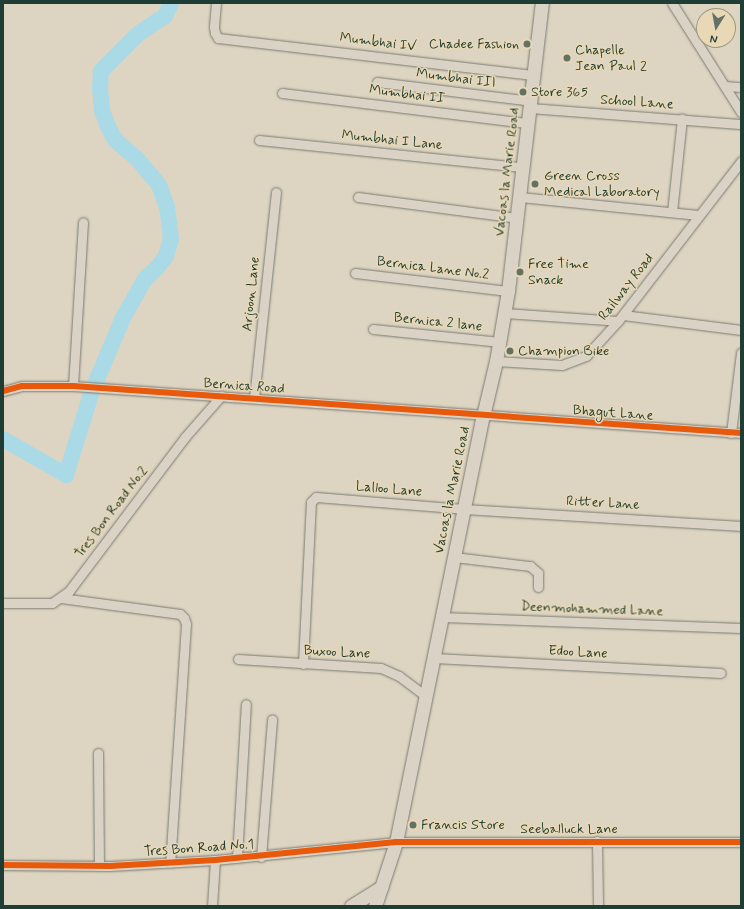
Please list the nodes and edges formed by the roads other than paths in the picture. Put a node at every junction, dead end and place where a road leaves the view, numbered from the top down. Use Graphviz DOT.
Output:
graph roads {
  1 [pos="216,3"];
  2 [pos="542,3"];
  3 [pos="672,3"];
  4 [pos="535,75"];
  5 [pos="376,82"];
  6 [pos="725,86"];
  7 [pos="741,87"];
  8 [pos="282,93"];
  9 [pos="531,104"];
  10 [pos="741,112"];
  11 [pos="682,119"];
  12 [pos="528,123"];
  13 [pos="741,124"];
  14 [pos="259,140"];
  15 [pos="741,161"];
  16 [pos="522,167"];
  17 [pos="276,192"];
  18 [pos="358,197"];
  19 [pos="520,197"];
  20 [pos="672,212"];
  21 [pos="698,215"];
  22 [pos="517,218"];
  23 [pos="83,222"];
  24 [pos="355,273"];
  25 [pos="508,291"];
  26 [pos="505,313"];
  27 [pos="620,318"];
  28 [pos="372,329"];
  29 [pos="741,330"];
  30 [pos="500,342"];
  31 [pos="741,353"];
  32 [pos="496,361"];
  33 [pos="73,386"];
  34 [pos="3,390"];
  35 [pos="221,396"];
  36 [pos="254,398"];
  37 [pos="483,416"];
  38 [pos="731,433"];
  39 [pos="741,433"];
  40 [pos="464,509"];
  41 [pos="741,526"];
  42 [pos="454,557"];
  43 [pos="538,587"];
  44 [pos="61,598"];
  45 [pos="3,603"];
  46 [pos="442,617"];
  47 [pos="741,628"];
  48 [pos="434,658"];
  49 [pos="238,659"];
  50 [pos="303,664"];
  51 [pos="721,673"];
  52 [pos="426,696"];
  53 [pos="246,704"];
  54 [pos="272,719"];
  55 [pos="98,754"];
  56 [pos="597,841"];
  57 [pos="396,842"];
  58 [pos="741,842"];
  59 [pos="261,857"];
  60 [pos="237,858"];
  61 [pos="215,860"];
  62 [pos="170,862"];
  63 [pos="3,865"];
  64 [pos="99,866"];
  65 [pos="381,887"];
  66 [pos="212,906"];
  67 [pos="351,906"];
  68 [pos="375,906"];
  69 [pos="598,906"];
  1 -- 4 [label="street, Mumbhai IV"];
  2 -- 4 [label="main road, Vacoas la Marie Road"];
  3 -- 6 [label="street"];
  4 -- 9 [label="main road, Vacoas la Marie Road"];
  5 -- 9 [label="street, Mumbhai III"];
  6 -- 7 [label="street"];
  6 -- 10 [label="street"];
  8 -- 12 [label="street, Mumbhai II"];
  9 -- 11 [label="street, School Lane"];
  9 -- 12 [label="main road, Vacoas la Marie Road"];
  11 -- 13 [label="street, School Lane"];
  11 -- 20 [label="street"];
  12 -- 16 [label="main road, Vacoas la Marie Road"];
  14 -- 16 [label="street, Mumbhai I Lane"];
  15 -- 21 [label="street, Railway Road"];
  16 -- 19 [label="main road, Vacoas la Marie Road"];
  17 -- 36 [label="street, Arjoon Lane"];
  18 -- 22 [label="street"];
  19 -- 20 [label="street"];
  19 -- 22 [label="main road, Vacoas la Marie Road"];
  20 -- 21 [label="street"];
  21 -- 27 [label="street, Railway Road"];
  22 -- 25 [label="main road, Vacoas la Marie Road"];
  23 -- 33 [label="street"];
  24 -- 25 [label="street, Bernica Lane No.2"];
  25 -- 26 [label="main road, Vacoas la Marie Road"];
  26 -- 27 [label="street"];
  26 -- 30 [label="main road, Vacoas la Marie Road"];
  27 -- 29 [label="street"];
  27 -- 32 [label="street, Railway Road"];
  28 -- 30 [label="street, Bernica 2 lane"];
  30 -- 32 [label="main road, Vacoas la Marie Road"];
  31 -- 38 [label="street"];
  32 -- 37 [label="main road, Vacoas la Marie Road"];
  33 -- 34 [label="street, Bernica Road"];
  33 -- 35 [label="street, Bernica Road"];
  35 -- 36 [label="street, Bernica Road"];
  35 -- 44 [label="street, Tres Bon Road No.2"];
  36 -- 37 [label="street, Bernica Road"];
  37 -- 38 [label="street, Bhagut Lane"];
  37 -- 40 [label="main road, Vacoas la Marie Road"];
  38 -- 39 [label="street, Bhagut Lane"];
  40 -- 41 [label="street, Ritter Lane"];
  40 -- 42 [label="main road, Vacoas la Marie Road"];
  40 -- 50 [label="street, Lalloo Lane"];
  42 -- 43 [label="street"];
  42 -- 46 [label="main road, Vacoas la Marie Road"];
  44 -- 45 [label="street"];
  44 -- 62 [label="street"];
  46 -- 47 [label="street, Deenmohammed Lane"];
  46 -- 48 [label="main road, Vacoas la Marie Road"];
  48 -- 51 [label="street, Edoo Lane"];
  48 -- 52 [label="main road, Vacoas la Marie Road"];
  49 -- 50 [label="street, Buxoo Lane"];
  50 -- 52 [label="street, Buxoo Lane"];
  52 -- 57 [label="main road, Vacoas la Marie Road"];
  53 -- 60 [label="street"];
  54 -- 59 [label="street"];
  55 -- 64 [label="street"];
  56 -- 57 [label="street, Seeballuck Lane"];
  56 -- 58 [label="street, Seeballuck Lane"];
  56 -- 69 [label="street"];
  57 -- 59 [label="street, Tres Bon Road No.1"];
  57 -- 65 [label="main road, Vacoas la Marie Road"];
  59 -- 60 [label="street, Tres Bon Road No.1"];
  60 -- 61 [label="street, Tres Bon Road No.1"];
  61 -- 62 [label="street, Tres Bon Road No.1"];
  61 -- 66 [label="street"];
  62 -- 64 [label="street, Tres Bon Road No.1"];
  63 -- 64 [label="street, Tres Bon Road No.1"];
  65 -- 67 [label="main road"];
  65 -- 68 [label="main road, Vacoas la Marie Road"];
}
